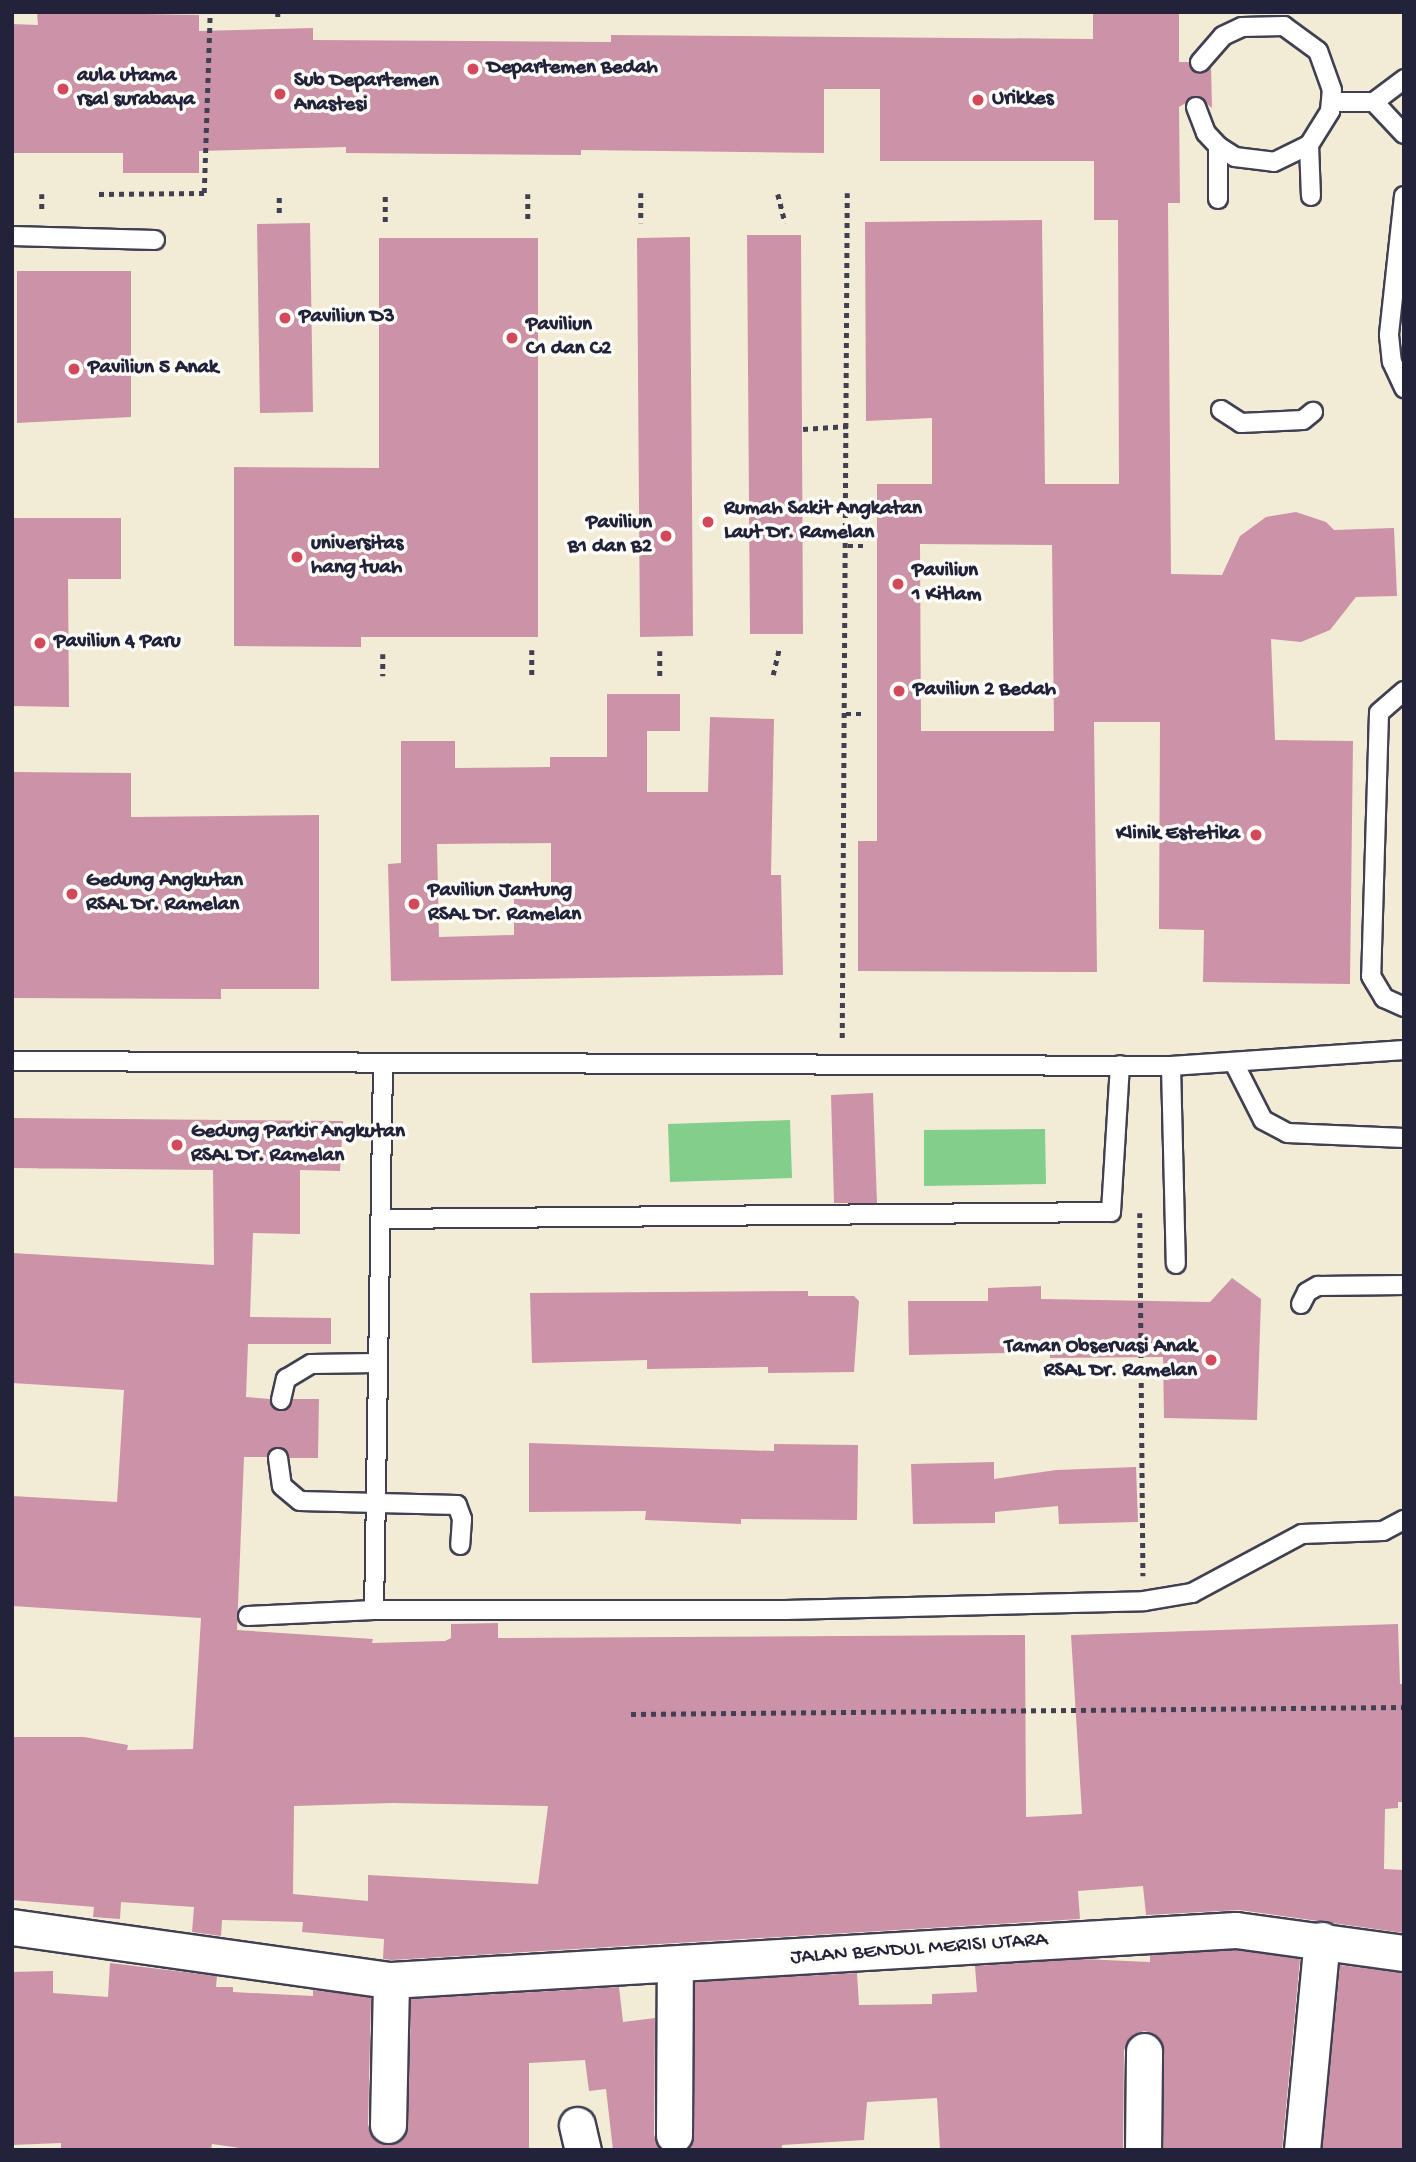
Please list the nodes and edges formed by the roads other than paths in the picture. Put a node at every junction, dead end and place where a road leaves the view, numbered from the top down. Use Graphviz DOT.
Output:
graph roads {
  1 [pos="1200,62"];
  2 [pos="1404,79"];
  3 [pos="1331,102"];
  4 [pos="1374,102"];
  5 [pos="1196,107"];
  6 [pos="1404,134"];
  7 [pos="1310,145"];
  8 [pos="1218,146"];
  9 [pos="1311,196"];
  10 [pos="1404,196"];
  11 [pos="1218,199"];
  12 [pos="12,236"];
  13 [pos="155,240"];
  14 [pos="1404,388"];
  15 [pos="1221,410"];
  16 [pos="1313,412"];
  17 [pos="1404,691"];
  18 [pos="1404,1007"];
  19 [pos="1404,1050"];
  20 [pos="12,1061"];
  21 [pos="1234,1063"];
  22 [pos="383,1065"];
  23 [pos="1120,1065"];
  24 [pos="1171,1066"];
  25 [pos="1404,1138"];
  26 [pos="382,1219"];
  27 [pos="1176,1264"];
  28 [pos="1404,1285"];
  29 [pos="1301,1304"];
  30 [pos="376,1363"];
  31 [pos="281,1400"];
  32 [pos="278,1458"];
  33 [pos="374,1501"];
  34 [pos="1404,1520"];
  35 [pos="460,1545"];
  36 [pos="374,1610"];
  37 [pos="248,1616"];
  38 [pos="12,1927"];
  39 [pos="1322,1940"];
  40 [pos="1404,1953"];
  41 [pos="675,1966"];
  42 [pos="391,1980"];
  43 [pos="1144,2051"];
  44 [pos="388,2124"];
  45 [pos="674,2135"];
  46 [pos="1143,2150"];
  47 [pos="1302,2150"];
  1 -- 3 [label="lane"];
  2 -- 4 [label="lane"];
  3 -- 4 [label="lane"];
  3 -- 7 [label="lane"];
  4 -- 6 [label="lane"];
  5 -- 8 [label="lane"];
  7 -- 8 [label="lane"];
  7 -- 9 [label="lane"];
  8 -- 11 [label="lane"];
  10 -- 14 [label="lane"];
  12 -- 13 [label="lane"];
  15 -- 16 [label="lane"];
  17 -- 18 [label="lane"];
  19 -- 21 [label="lane"];
  20 -- 22 [label="lane"];
  21 -- 24 [label="lane"];
  21 -- 25 [label="lane"];
  22 -- 23 [label="lane"];
  22 -- 26 [label="lane"];
  23 -- 24 [label="lane"];
  23 -- 26 [label="lane"];
  24 -- 27 [label="lane"];
  26 -- 30 [label="lane"];
  28 -- 29 [label="lane"];
  30 -- 31 [label="lane"];
  30 -- 33 [label="lane"];
  32 -- 33 [label="lane"];
  33 -- 35 [label="lane"];
  33 -- 36 [label="lane"];
  34 -- 36 [label="lane"];
  36 -- 37 [label="lane"];
  38 -- 42 [label="street, JALAN BENDUL MERISI UTARA"];
  39 -- 40 [label="street, JALAN BENDUL MERISI UTARA"];
  39 -- 41 [label="street, JALAN BENDUL MERISI UTARA"];
  39 -- 47 [label="street"];
  41 -- 42 [label="street, JALAN BENDUL MERISI UTARA"];
  41 -- 45 [label="street"];
  42 -- 44 [label="street"];
  43 -- 46 [label="street"];
}
